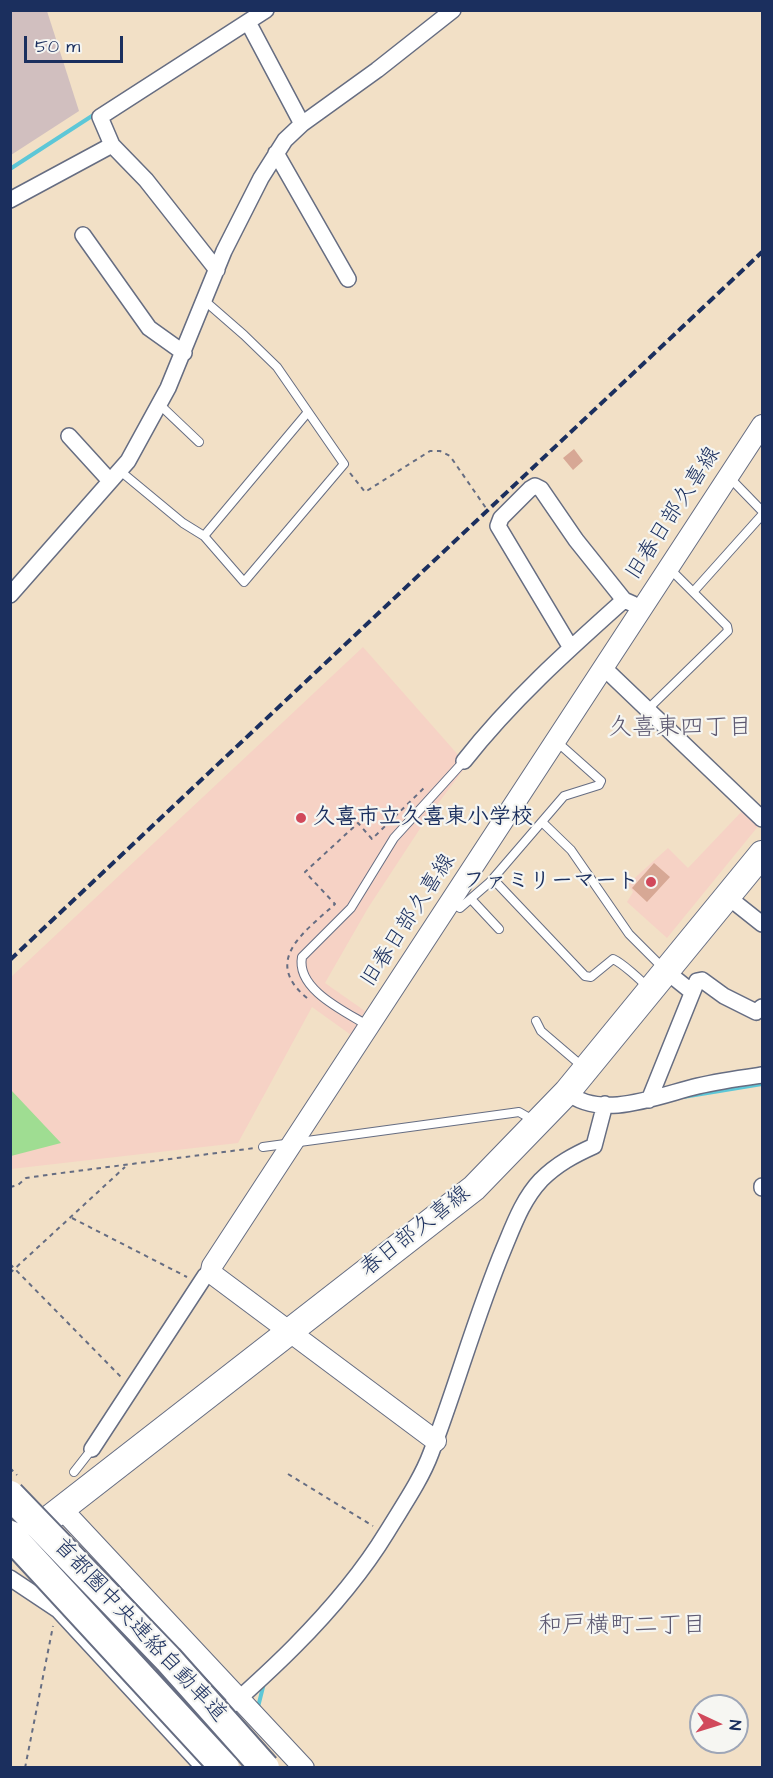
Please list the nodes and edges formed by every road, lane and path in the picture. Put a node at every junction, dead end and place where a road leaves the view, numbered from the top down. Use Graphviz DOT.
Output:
graph roads {
  1 [pos="266,10"];
  2 [pos="453,10"];
  3 [pos="249,24"];
  4 [pos="302,124"];
  5 [pos="112,145"];
  6 [pos="276,153"];
  7 [pos="10,200"];
  8 [pos="83,236"];
  9 [pos="217,270"];
  10 [pos="348,279"];
  11 [pos="205,301"];
  12 [pos="184,353"];
  13 [pos="159,404"];
  14 [pos="308,412"];
  15 [pos="762,425"];
  16 [pos="69,435"];
  17 [pos="199,442"];
  18 [pos="344,464"];
  19 [pos="114,476"];
  20 [pos="728,477"];
  21 [pos="762,513"];
  22 [pos="498,522"];
  23 [pos="204,536"];
  24 [pos="668,567"];
  25 [pos="694,591"];
  26 [pos="10,595"];
  27 [pos="633,604"];
  28 [pos="571,648"];
  29 [pos="603,667"];
  30 [pos="648,709"];
  31 [pos="555,740"];
  32 [pos="464,761"];
  33 [pos="427,785"];
  34 [pos="762,819"];
  35 [pos="542,822"];
  36 [pos="762,854"];
  37 [pos="493,879"];
  38 [pos="728,897"];
  39 [pos="471,899"];
  40 [pos="450,902"];
  41 [pos="762,924"];
  42 [pos="500,929"];
  43 [pos="659,982"];
  44 [pos="692,992"];
  45 [pos="309,1000"];
  46 [pos="762,1007"];
  47 [pos="536,1021"];
  48 [pos="369,1027"];
  49 [pos="586,1070"];
  50 [pos="762,1075"];
  51 [pos="567,1092"];
  52 [pos="650,1100"];
  53 [pos="605,1104"];
  54 [pos="538,1124"];
  55 [pos="292,1143"];
  56 [pos="264,1147"];
  57 [pos="127,1166"];
  58 [pos="10,1187"];
  59 [pos="71,1218"];
  60 [pos="10,1264"];
  61 [pos="15,1269"];
  62 [pos="10,1273"];
  63 [pos="206,1276"];
  64 [pos="289,1332"];
  65 [pos="131,1387"];
  66 [pos="436,1441"];
  67 [pos="92,1449"];
  68 [pos="74,1472"];
  69 [pos="288,1474"];
  70 [pos="10,1495"];
  71 [pos="61,1508"];
  72 [pos="386,1534"];
  73 [pos="10,1535"];
  74 [pos="10,1548"];
  75 [pos="10,1578"];
  76 [pos="58,1610"];
  77 [pos="234,1704"];
  78 [pos="260,1719"];
  79 [pos="185,1746"];
  80 [pos="229,1757"];
  81 [pos="25,1767"];
  82 [pos="204,1767"];
  83 [pos="233,1767"];
  84 [pos="265,1767"];
  85 [pos="304,1767"];
  1 -- 3 [label="street"];
  2 -- 4 [label="street"];
  3 -- 4 [label="street"];
  3 -- 5 [label="street"];
  4 -- 6 [label="street"];
  5 -- 7 [label="street"];
  5 -- 9 [label="street"];
  6 -- 9 [label="street"];
  6 -- 10 [label="street"];
  8 -- 12 [label="street"];
  9 -- 11 [label="street"];
  11 -- 12 [label="street"];
  11 -- 14 [label="lane"];
  12 -- 13 [label="street"];
  13 -- 17 [label="lane"];
  13 -- 19 [label="street"];
  14 -- 18 [label="lane"];
  14 -- 23 [label="lane"];
  15 -- 20 [label="street, 旧春日部久喜線"];
  16 -- 19 [label="street"];
  18 -- 22 [label="path"];
  18 -- 23 [label="lane"];
  19 -- 23 [label="lane"];
  19 -- 26 [label="street"];
  20 -- 21 [label="lane"];
  20 -- 24 [label="street, 旧春日部久喜線"];
  21 -- 25 [label="lane"];
  22 -- 27 [label="street"];
  22 -- 28 [label="street"];
  24 -- 25 [label="lane"];
  24 -- 27 [label="street, 旧春日部久喜線"];
  25 -- 30 [label="lane"];
  27 -- 28 [label="street"];
  27 -- 29 [label="street, 旧春日部久喜線"];
  28 -- 32 [label="street"];
  29 -- 30 [label="street"];
  29 -- 31 [label="street, 旧春日部久喜線"];
  30 -- 34 [label="street"];
  31 -- 35 [label="lane"];
  31 -- 40 [label="street, 旧春日部久喜線"];
  32 -- 48 [label="lane"];
  33 -- 45 [label="path"];
  35 -- 37 [label="lane"];
  35 -- 43 [label="lane"];
  36 -- 38 [label="main road, 春日部久喜線"];
  37 -- 39 [label="lane"];
  37 -- 43 [label="lane"];
  38 -- 41 [label="street"];
  38 -- 43 [label="main road, 春日部久喜線"];
  39 -- 40 [label="lane"];
  39 -- 42 [label="lane"];
  40 -- 48 [label="street, 旧春日部久喜線"];
  43 -- 44 [label="street"];
  43 -- 49 [label="main road, 春日部久喜線"];
  44 -- 46 [label="street"];
  44 -- 52 [label="street"];
  47 -- 49 [label="lane"];
  48 -- 55 [label="street, 旧春日部久喜線"];
  49 -- 51 [label="main road, 春日部久喜線"];
  50 -- 52 [label="street"];
  51 -- 53 [label="street"];
  51 -- 54 [label="main road, 春日部久喜線"];
  52 -- 53 [label="street"];
  53 -- 66 [label="street"];
  54 -- 55 [label="lane"];
  54 -- 64 [label="main road, 春日部久喜線"];
  55 -- 56 [label="lane"];
  55 -- 63 [label="street, 旧春日部久喜線"];
  56 -- 57 [label="path"];
  57 -- 58 [label="path"];
  57 -- 59 [label="path"];
  59 -- 61 [label="path"];
  59 -- 63 [label="path"];
  60 -- 61 [label="path"];
  61 -- 62 [label="path"];
  61 -- 65 [label="path"];
  63 -- 64 [label="street"];
  63 -- 65 [label="street"];
  64 -- 66 [label="street"];
  64 -- 71 [label="main road, 春日部久喜線"];
  65 -- 67 [label="street"];
  66 -- 72 [label="street"];
  67 -- 68 [label="lane"];
  69 -- 72 [label="path"];
  70 -- 84 [label="highway, 首都圏中央連絡自動車道, bridge"];
  71 -- 74 [label="main road, 春日部久喜線"];
  71 -- 77 [label="street"];
  72 -- 77 [label="street"];
  73 -- 80 [label="highway, 首都圏中央連絡自動車道, bridge"];
  75 -- 76 [label="street"];
  76 -- 79 [label="street"];
  76 -- 81 [label="path"];
  77 -- 78 [label="street"];
  77 -- 79 [label="street"];
  77 -- 80 [label="lane"];
  78 -- 83 [label="street"];
  78 -- 85 [label="street"];
  79 -- 82 [label="street"];
}
